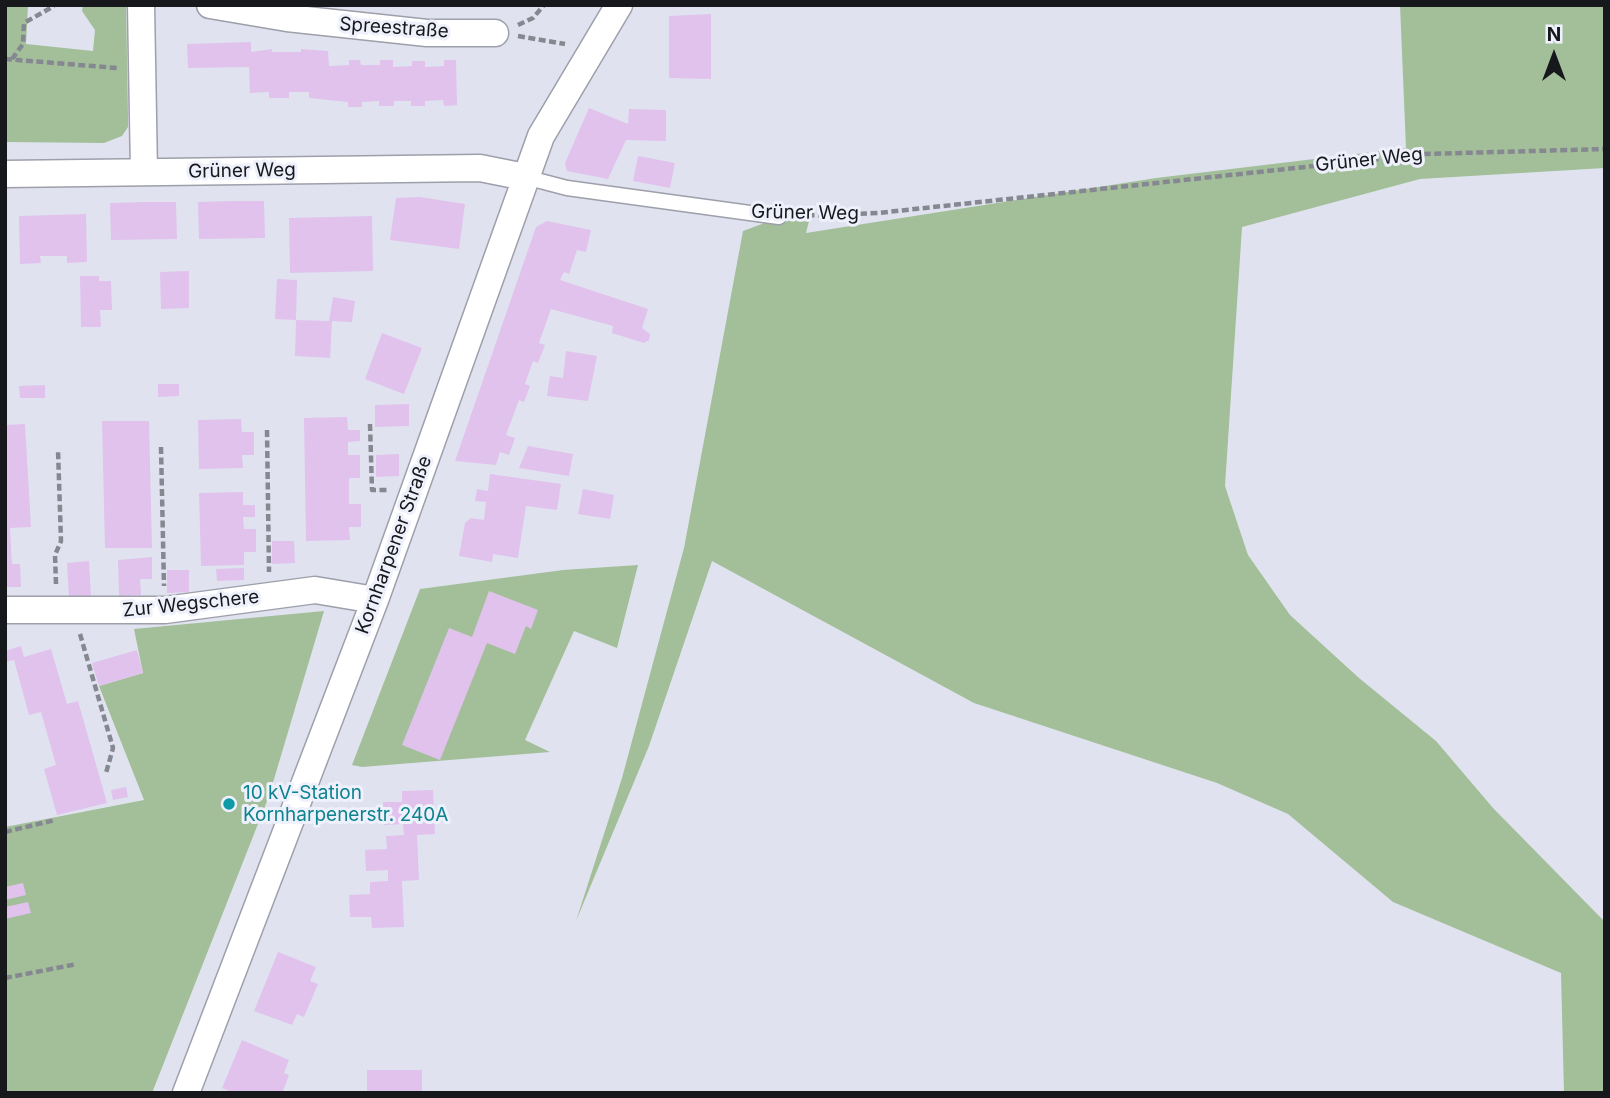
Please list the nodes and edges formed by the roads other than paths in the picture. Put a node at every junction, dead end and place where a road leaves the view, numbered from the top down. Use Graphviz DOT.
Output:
graph roads {
  1 [pos="141,5"];
  2 [pos="210,5"];
  3 [pos="619,5"];
  4 [pos="495,33"];
  5 [pos="144,172"];
  6 [pos="5,174"];
  7 [pos="525,177"];
  8 [pos="779,217"];
  9 [pos="375,600"];
  10 [pos="5,610"];
  11 [pos="186,1093"];
  1 -- 5 [label="street"];
  2 -- 4 [label="street, Spreestraße"];
  3 -- 7 [label="street, Kornharpener Straße"];
  5 -- 6 [label="street, Grüner Weg"];
  5 -- 7 [label="street, Grüner Weg"];
  7 -- 8 [label="lane, Grüner Weg"];
  7 -- 9 [label="street, Kornharpener Straße"];
  9 -- 10 [label="street, Zur Wegschere"];
  9 -- 11 [label="street, Kornharpener Straße"];
}
